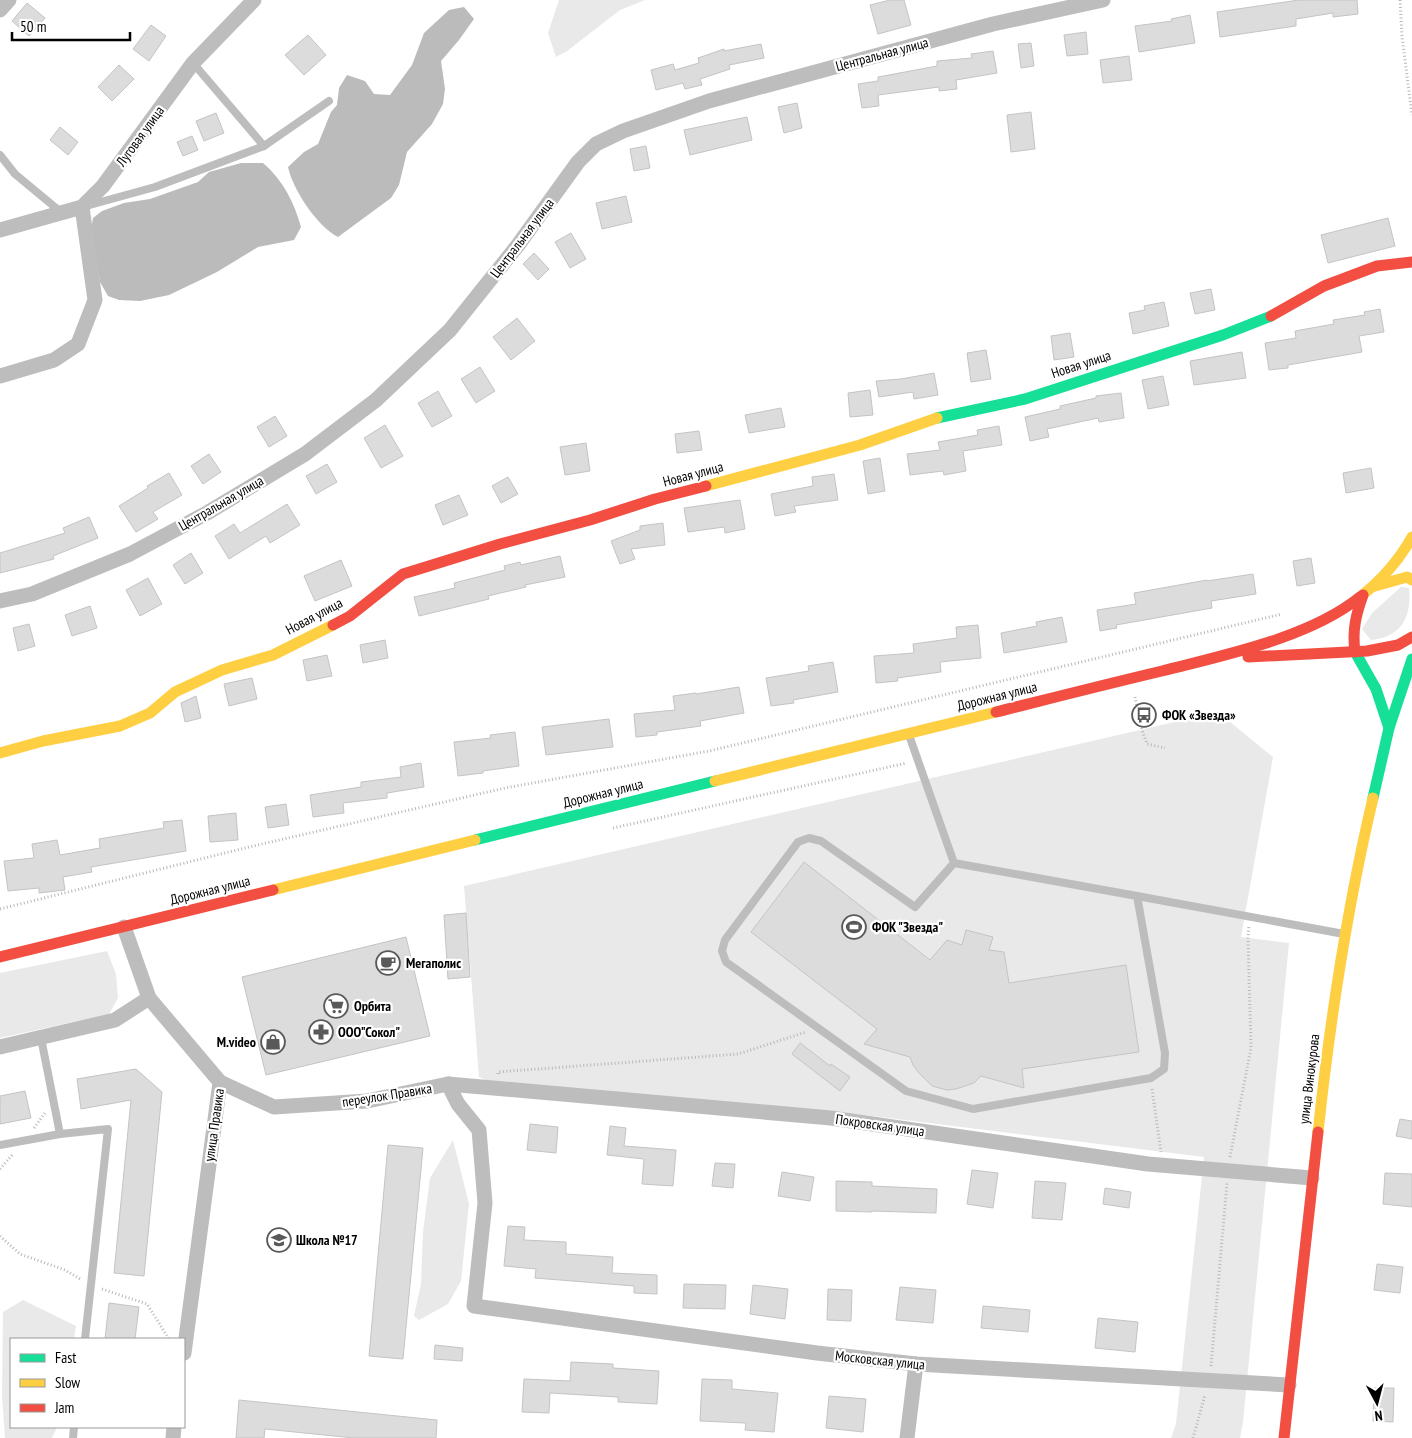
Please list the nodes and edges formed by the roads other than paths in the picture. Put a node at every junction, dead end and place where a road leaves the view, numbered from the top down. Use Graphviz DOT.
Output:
graph roads {
  1 [pos="8,0"];
  2 [pos="254,0"];
  3 [pos="1104,0"];
  4 [pos="0,10"];
  5 [pos="193,63"];
  6 [pos="329,101"];
  7 [pos="264,146"];
  8 [pos="0,155"];
  9 [pos="82,207"];
  10 [pos="62,213"];
  11 [pos="0,230"];
  12 [pos="1412,262"];
  13 [pos="0,376"];
  14 [pos="1412,538"];
  15 [pos="1412,580"];
  16 [pos="1375,586"];
  17 [pos="1363,595"];
  18 [pos="0,601"];
  19 [pos="1412,638"];
  20 [pos="1355,652"];
  21 [pos="1214,658"];
  22 [pos="1412,659"];
  23 [pos="1389,728"];
  24 [pos="908,734"];
  25 [pos="0,753"];
  26 [pos="954,864"];
  27 [pos="1137,896"];
  28 [pos="124,927"];
  29 [pos="1344,934"];
  30 [pos="0,957"];
  31 [pos="149,998"];
  32 [pos="41,1038"];
  33 [pos="0,1047"];
  34 [pos="220,1082"];
  35 [pos="448,1084"];
  36 [pos="60,1134"];
  37 [pos="0,1145"];
  38 [pos="1312,1178"];
  39 [pos="474,1306"];
  40 [pos="84,1338"];
  41 [pos="185,1345"];
  42 [pos="916,1364"];
  43 [pos="1289,1385"];
  44 [pos="907,1438"];
  45 [pos="1284,1438"];
  1 -- 4 [label="street"];
  2 -- 5 [label="street, Луговая улица"];
  3 -- 18 [label="street, Центральная улица"];
  5 -- 7 [label="lane"];
  5 -- 9 [label="street, Луговая улица"];
  6 -- 7 [label="lane"];
  7 -- 9 [label="lane"];
  8 -- 10 [label="lane"];
  9 -- 10 [label="street, Луговая улица"];
  9 -- 13 [label="street"];
  10 -- 11 [label="street, Луговая улица"];
  12 -- 25 [label="main road, Новая улица"];
  14 -- 16 [label="main road"];
  15 -- 16 [label="main road"];
  16 -- 17 [label="main road"];
  17 -- 20 [label="main road"];
  17 -- 21 [label="main road"];
  19 -- 20 [label="main road"];
  20 -- 21 [label="main road"];
  20 -- 23 [label="main road"];
  21 -- 24 [label="main road, Дорожная улица"];
  22 -- 23 [label="main road, улица Винокурова"];
  23 -- 29 [label="main road, улица Винокурова"];
  24 -- 26 [label="lane"];
  24 -- 28 [label="main road, Дорожная улица"];
  26 -- 27 [label="lane"];
  26 -- 27 [label="lane"];
  27 -- 29 [label="lane"];
  28 -- 30 [label="main road, Дорожная улица"];
  28 -- 31 [label="street, улица Правика"];
  29 -- 38 [label="main road, улица Винокурова"];
  31 -- 32 [label="street"];
  31 -- 34 [label="street, улица Правика"];
  32 -- 33 [label="street"];
  32 -- 36 [label="lane"];
  34 -- 35 [label="street, переулок Правика"];
  34 -- 41 [label="street, улица Правика"];
  35 -- 38 [label="street, Покровская улица"];
  35 -- 39 [label="street, переулок Правика"];
  36 -- 37 [label="lane"];
  36 -- 40 [label="lane"];
  38 -- 43 [label="main road, улица Винокурова"];
  39 -- 42 [label="street, Московская улица"];
  42 -- 43 [label="street, Московская улица"];
  42 -- 44 [label="street"];
  43 -- 45 [label="main road, улица Винокурова"];
}
